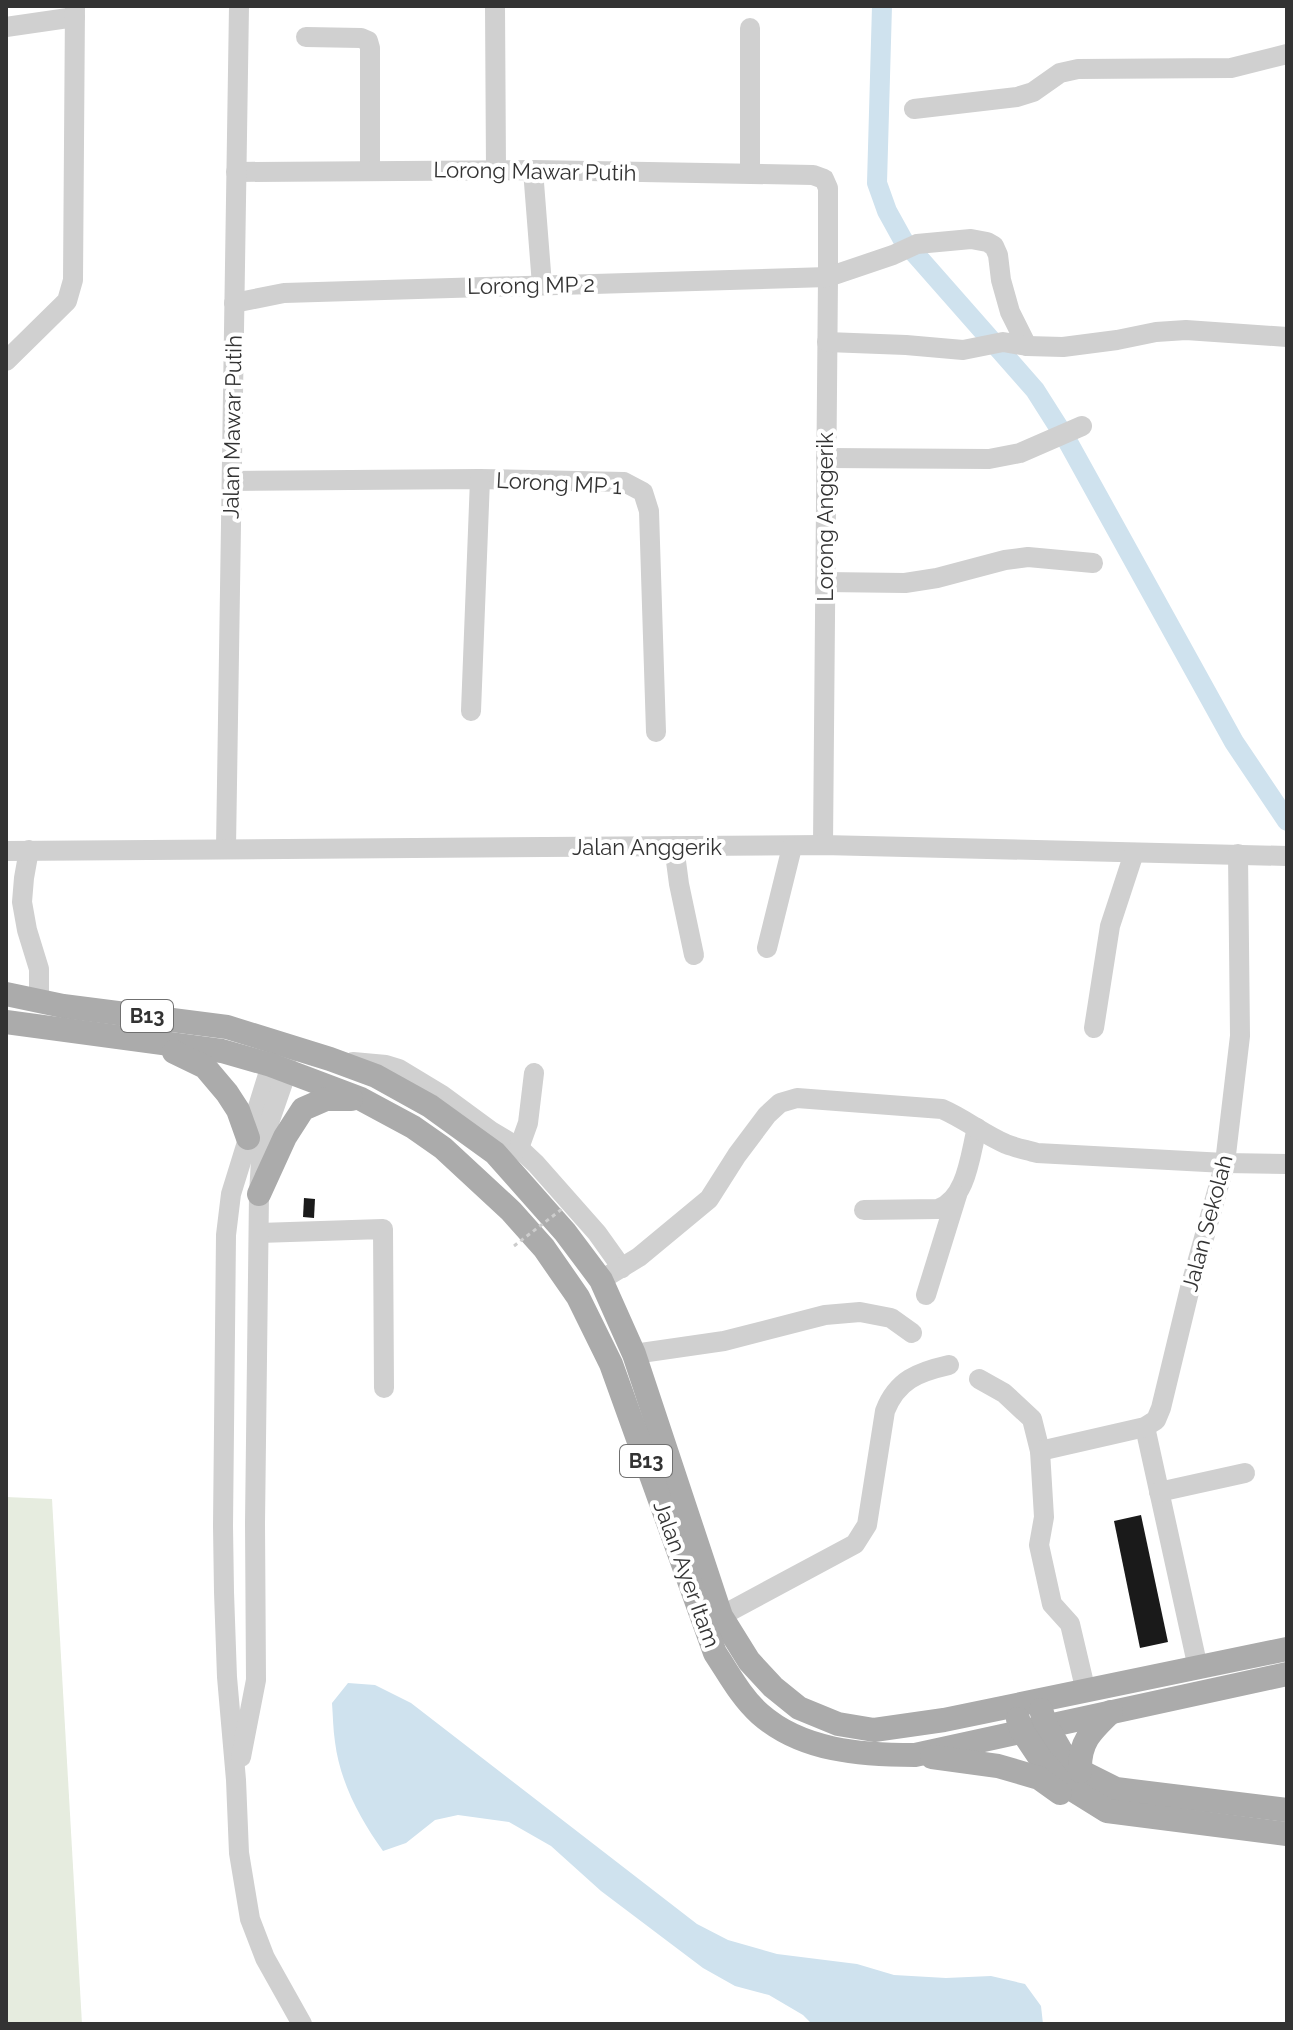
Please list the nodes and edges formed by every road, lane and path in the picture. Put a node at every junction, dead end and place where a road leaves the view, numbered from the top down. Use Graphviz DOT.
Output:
graph roads {
  1 [pos="239,6"];
  2 [pos="495,6"];
  3 [pos="75,12"];
  4 [pos="6,27"];
  5 [pos="750,28"];
  6 [pos="306,37"];
  7 [pos="1287,54"];
  8 [pos="914,109"];
  9 [pos="370,170"];
  10 [pos="496,170"];
  11 [pos="533,170"];
  12 [pos="236,172"];
  13 [pos="750,173"];
  14 [pos="828,188"];
  15 [pos="828,277"];
  16 [pos="542,285"];
  17 [pos="234,303"];
  18 [pos="1287,337"];
  19 [pos="827,342"];
  20 [pos="1027,346"];
  21 [pos="6,361"];
  22 [pos="1071,432"];
  23 [pos="826,458"];
  24 [pos="480,479"];
  25 [pos="232,481"];
  26 [pos="1093,563"];
  27 [pos="825,582"];
  28 [pos="471,711"];
  29 [pos="656,732"];
  30 [pos="823,845"];
  31 [pos="674,846"];
  32 [pos="792,847"];
  33 [pos="226,848"];
  34 [pos="29,850"];
  35 [pos="6,851"];
  36 [pos="1134,853"];
  37 [pos="1238,854"];
  38 [pos="1287,856"];
  39 [pos="767,948"];
  40 [pos="694,955"];
  41 [pos="6,994"];
  42 [pos="39,1002"];
  43 [pos="6,1022"];
  44 [pos="1094,1028"];
  45 [pos="155,1042"];
  46 [pos="330,1059"];
  47 [pos="281,1060"];
  48 [pos="534,1073"];
  49 [pos="361,1099"];
  50 [pos="977,1128"];
  51 [pos="248,1138"];
  52 [pos="519,1148"];
  53 [pos="1225,1163"];
  54 [pos="1287,1164"];
  55 [pos="259,1194"];
  56 [pos="957,1195"];
  57 [pos="562,1209"];
  58 [pos="864,1210"];
  59 [pos="259,1233"];
  60 [pos="514,1246"];
  61 [pos="612,1274"];
  62 [pos="926,1295"];
  63 [pos="912,1333"];
  64 [pos="634,1354"];
  65 [pos="949,1365"];
  66 [pos="979,1379"];
  67 [pos="384,1388"];
  68 [pos="1145,1427"];
  69 [pos="1040,1451"];
  70 [pos="1245,1473"];
  71 [pos="1159,1492"];
  72 [pos="255,1523"];
  73 [pos="223,1526"];
  74 [pos="721,1616"];
  75 [pos="1287,1649"];
  76 [pos="1198,1668"];
  77 [pos="1287,1674"];
  78 [pos="1086,1692"];
  79 [pos="1038,1700"];
  80 [pos="1013,1705"];
  81 [pos="1111,1712"];
  82 [pos="1046,1725"];
  83 [pos="1022,1731"];
  84 [pos="915,1755"];
  85 [pos="1080,1771"];
  86 [pos="236,1780"];
  87 [pos="1287,1810"];
  88 [pos="1107,1811"];
  89 [pos="1287,1834"];
  90 [pos="302,2024"];
  1 -- 12 [label="street, Jalan Mawar Putih"];
  2 -- 10 [label="street"];
  3 -- 4 [label="street"];
  3 -- 21 [label="street"];
  5 -- 13 [label="street"];
  6 -- 9 [label="street"];
  7 -- 8 [label="street"];
  9 -- 10 [label="street, Lorong Mawar Putih"];
  9 -- 12 [label="street, Lorong Mawar Putih"];
  10 -- 11 [label="street, Lorong Mawar Putih"];
  11 -- 13 [label="street, Lorong Mawar Putih"];
  11 -- 16 [label="street"];
  12 -- 17 [label="street, Jalan Mawar Putih"];
  13 -- 14 [label="street, Lorong Mawar Putih"];
  14 -- 15 [label="street, Lorong Anggerik"];
  15 -- 16 [label="street, Lorong MP 2"];
  15 -- 19 [label="street, Lorong Anggerik"];
  15 -- 20 [label="street, Lorong MP 2"];
  16 -- 17 [label="street, Lorong MP 2"];
  17 -- 25 [label="street, Jalan Mawar Putih"];
  18 -- 20 [label="street"];
  19 -- 20 [label="street"];
  19 -- 23 [label="street, Lorong Anggerik"];
  22 -- 23 [label="street"];
  23 -- 27 [label="street, Lorong Anggerik"];
  24 -- 25 [label="street, Lorong MP 1"];
  24 -- 28 [label="street"];
  24 -- 29 [label="street, Lorong MP 1"];
  25 -- 33 [label="street, Jalan Mawar Putih"];
  26 -- 27 [label="street"];
  27 -- 30 [label="street, Lorong Anggerik"];
  30 -- 32 [label="street, Jalan Anggerik"];
  30 -- 36 [label="street, Jalan Anggerik"];
  31 -- 32 [label="street, Jalan Anggerik"];
  31 -- 33 [label="street, Jalan Anggerik"];
  31 -- 40 [label="street"];
  32 -- 39 [label="street"];
  33 -- 34 [label="street, Jalan Anggerik"];
  34 -- 35 [label="street, Jalan Anggerik"];
  34 -- 42 [label="street"];
  36 -- 37 [label="street, Jalan Anggerik"];
  36 -- 44 [label="street"];
  37 -- 38 [label="street, Jalan Anggerik"];
  37 -- 53 [label="street, Jalan Sekolah"];
  41 -- 42 [label="main road, Jalan Ayer Itam / B13"];
  42 -- 47 [label="main road, Jalan Ayer Itam / B13"];
  43 -- 45 [label="main road, Jalan Ayer Itam / B13"];
  45 -- 47 [label="main road, Jalan Ayer Itam / B13"];
  45 -- 51 [label="main road"];
  46 -- 47 [label="main road, B13"];
  46 -- 52 [label="street"];
  46 -- 61 [label="main road, Jalan Ayer Itam / B13"];
  47 -- 49 [label="main road, Jalan Ayer Itam / B13"];
  47 -- 51 [label="street"];
  47 -- 55 [label="street"];
  48 -- 52 [label="street"];
  49 -- 55 [label="main road"];
  49 -- 84 [label="main road, Jalan Ayer Itam / B13"];
  50 -- 53 [label="street"];
  50 -- 56 [label="street"];
  50 -- 61 [label="street"];
  51 -- 73 [label="street"];
  52 -- 61 [label="street"];
  53 -- 54 [label="street"];
  53 -- 68 [label="street, Jalan Sekolah"];
  55 -- 59 [label="street"];
  56 -- 58 [label="street"];
  56 -- 62 [label="street"];
  57 -- 60 [label="path, bridge"];
  59 -- 67 [label="street"];
  59 -- 72 [label="street"];
  61 -- 64 [label="main road, Jalan Ayer Itam / B13"];
  63 -- 64 [label="street"];
  64 -- 74 [label="main road, Jalan Ayer Itam / B13"];
  65 -- 74 [label="street"];
  66 -- 69 [label="street"];
  68 -- 69 [label="street"];
  68 -- 71 [label="street"];
  69 -- 78 [label="street"];
  70 -- 71 [label="street"];
  71 -- 76 [label="street"];
  72 -- 73 [label="street"];
  72 -- 86 [label="street"];
  73 -- 86 [label="street"];
  74 -- 80 [label="main road, Jalan Ayer Itam / B13"];
  75 -- 76 [label="main road, B13"];
  76 -- 78 [label="main road, B13"];
  77 -- 81 [label="main road, B13"];
  78 -- 79 [label="main road, B13"];
  79 -- 80 [label="main road, B13"];
  79 -- 82 [label="main road"];
  80 -- 83 [label="main road"];
  81 -- 82 [label="main road, B13"];
  81 -- 85 [label="main road"];
  82 -- 83 [label="main road, B13"];
  82 -- 85 [label="main road"];
  83 -- 84 [label="main road, Jalan Ayer Itam / B13"];
  83 -- 88 [label="main road"];
  84 -- 88 [label="main road"];
  85 -- 87 [label="main road"];
  86 -- 90 [label="street"];
  88 -- 89 [label="main road"];
}
